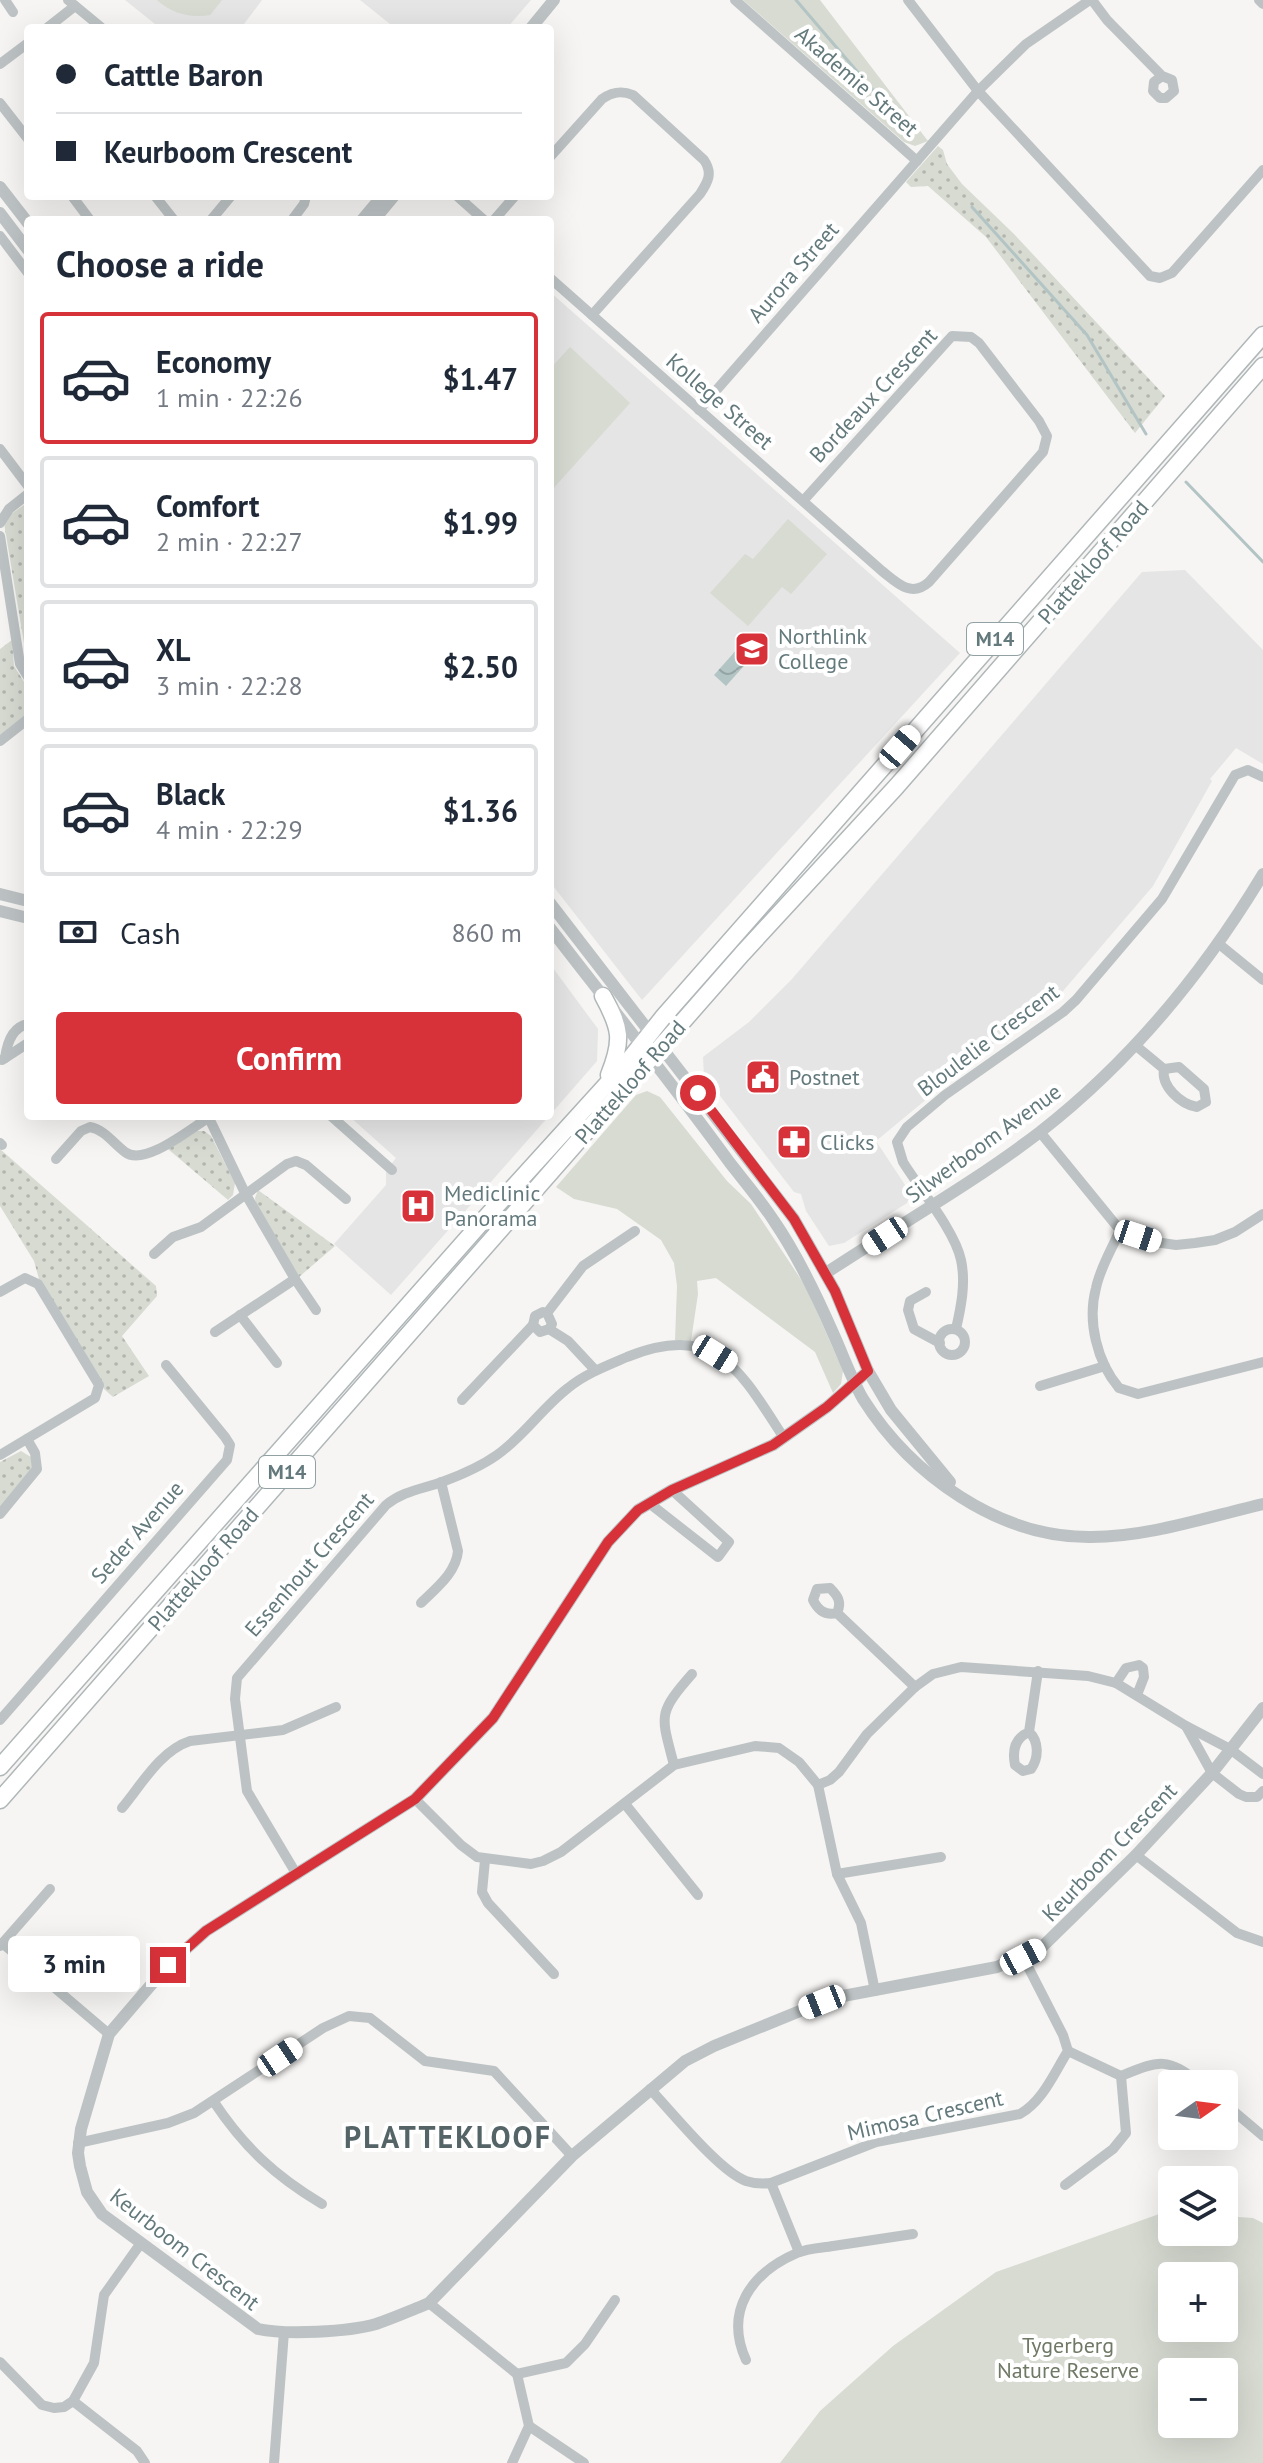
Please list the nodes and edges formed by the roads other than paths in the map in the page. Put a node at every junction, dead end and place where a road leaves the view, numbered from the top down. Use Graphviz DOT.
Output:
graph roads {
  1 [pos="5,0"];
  2 [pos="554,0"];
  3 [pos="735,0"];
  4 [pos="908,0"];
  5 [pos="1091,0"];
  6 [pos="72,3"];
  7 [pos="13,12"];
  8 [pos="51,24"];
  9 [pos="97,24"];
  10 [pos="534,24"];
  11 [pos="24,46"];
  12 [pos="0,64"];
  13 [pos="1162,76"];
  14 [pos="978,91"];
  15 [pos="0,103"];
  16 [pos="24,134"];
  17 [pos="554,153"];
  18 [pos="917,161"];
  19 [pos="1263,170"];
  20 [pos="0,187"];
  21 [pos="158,200"];
  22 [pos="228,200"];
  23 [pos="379,200"];
  24 [pos="391,200"];
  25 [pos="462,200"];
  26 [pos="512,200"];
  27 [pos="0,213"];
  28 [pos="171,216"];
  29 [pos="214,216"];
  30 [pos="365,216"];
  31 [pos="377,216"];
  32 [pos="480,216"];
  33 [pos="498,216"];
  34 [pos="24,218"];
  35 [pos="0,236"];
  36 [pos="24,245"];
  37 [pos="24,268"];
  38 [pos="554,282"];
  39 [pos="592,315"];
  40 [pos="1263,335"];
  41 [pos="1263,366"];
  42 [pos="699,410"];
  43 [pos="0,449"];
  44 [pos="24,481"];
  45 [pos="24,497"];
  46 [pos="803,501"];
  47 [pos="0,523"];
  48 [pos="0,536"];
  49 [pos="900,586"];
  50 [pos="24,670"];
  51 [pos="24,722"];
  52 [pos="0,741"];
  53 [pos="1263,777"];
  54 [pos="1263,874"];
  55 [pos="0,894"];
  56 [pos="24,900"];
  57 [pos="554,909"];
  58 [pos="0,911"];
  59 [pos="24,917"];
  60 [pos="554,933"];
  61 [pos="554,944"];
  62 [pos="1219,944"];
  63 [pos="578,965"];
  64 [pos="1263,980"];
  65 [pos="603,996"];
  66 [pos="24,1025"];
  67 [pos="652,1045"];
  68 [pos="1135,1045"];
  69 [pos="24,1046"];
  70 [pos="3,1060"];
  71 [pos="1164,1069"];
  72 [pos="603,1088"];
  73 [pos="203,1120"];
  74 [pos="209,1120"];
  75 [pos="336,1120"];
  76 [pos="1040,1132"];
  77 [pos="56,1159"];
  78 [pos="392,1170"];
  79 [pos="245,1193"];
  80 [pos="346,1199"];
  81 [pos="931,1207"];
  82 [pos="1263,1214"];
  83 [pos="1120,1230"];
  84 [pos="635,1231"];
  85 [pos="812,1247"];
  86 [pos="863,1251"];
  87 [pos="154,1254"];
  88 [pos="795,1256"];
  89 [pos="826,1273"];
  90 [pos="295,1279"];
  91 [pos="0,1292"];
  92 [pos="926,1292"];
  93 [pos="316,1310"];
  94 [pos="547,1313"];
  95 [pos="240,1315"];
  96 [pos="846,1317"];
  97 [pos="533,1325"];
  98 [pos="549,1329"];
  99 [pos="956,1329"];
  100 [pos="215,1332"];
  101 [pos="835,1338"];
  102 [pos="940,1343"];
  103 [pos="1263,1362"];
  104 [pos="277,1363"];
  105 [pos="166,1365"];
  106 [pos="1105,1366"];
  107 [pos="595,1370"];
  108 [pos="868,1371"];
  109 [pos="855,1384"];
  110 [pos="1040,1386"];
  111 [pos="462,1400"];
  112 [pos="784,1438"];
  113 [pos="27,1439"];
  114 [pos="0,1455"];
  115 [pos="441,1482"];
  116 [pos="672,1490"];
  117 [pos="649,1503"];
  118 [pos="973,1503"];
  119 [pos="1263,1504"];
  120 [pos="0,1514"];
  121 [pos="421,1603"];
  122 [pos="837,1613"];
  123 [pos="1038,1671"];
  124 [pos="692,1674"];
  125 [pos="1116,1683"];
  126 [pos="915,1687"];
  127 [pos="1137,1695"];
  128 [pos="336,1707"];
  129 [pos="1263,1708"];
  130 [pos="0,1720"];
  131 [pos="1186,1726"];
  132 [pos="1029,1732"];
  133 [pos="239,1735"];
  134 [pos="1230,1749"];
  135 [pos="674,1765"];
  136 [pos="0,1767"];
  137 [pos="1212,1773"];
  138 [pos="1263,1774"];
  139 [pos="818,1785"];
  140 [pos="1263,1791"];
  141 [pos="415,1799"];
  142 [pos="0,1800"];
  143 [pos="625,1804"];
  144 [pos="122,1808"];
  145 [pos="1136,1855"];
  146 [pos="941,1857"];
  147 [pos="485,1860"];
  148 [pos="837,1874"];
  149 [pos="297,1875"];
  150 [pos="50,1889"];
  151 [pos="698,1895"];
  152 [pos="1263,1942"];
  153 [pos="1,1944"];
  154 [pos="1023,1957"];
  155 [pos="554,1974"];
  156 [pos="875,1991"];
  157 [pos="109,2034"];
  158 [pos="1068,2051"];
  159 [pos="1184,2070"];
  160 [pos="1121,2076"];
  161 [pos="650,2089"];
  162 [pos="214,2102"];
  163 [pos="1238,2115"];
  164 [pos="1263,2136"];
  165 [pos="78,2143"];
  166 [pos="572,2156"];
  167 [pos="771,2183"];
  168 [pos="1065,2185"];
  169 [pos="322,2204"];
  170 [pos="913,2234"];
  171 [pos="141,2243"];
  172 [pos="799,2252"];
  173 [pos="615,2300"];
  174 [pos="429,2303"];
  175 [pos="284,2332"];
  176 [pos="746,2360"];
  177 [pos="0,2362"];
  178 [pos="517,2374"];
  179 [pos="73,2401"];
  180 [pos="529,2426"];
  181 [pos="145,2463"];
  182 [pos="274,2463"];
  183 [pos="512,2463"];
  184 [pos="584,2463"];
  1 -- 7 [label="street"];
  2 -- 10 [label="street"];
  3 -- 18 [label="street, Akademie Street"];
  4 -- 14 [label="street"];
  5 -- 13 [label="street"];
  5 -- 14 [label="street, Aurora Street"];
  6 -- 8 [label="street"];
  6 -- 9 [label="street"];
  11 -- 12 [label="street"];
  14 -- 18 [label="street, Aurora Street"];
  14 -- 19 [label="street"];
  15 -- 16 [label="street"];
  17 -- 39 [label="street"];
  18 -- 42 [label="street, Aurora Street"];
  20 -- 34 [label="street"];
  21 -- 28 [label="street"];
  22 -- 29 [label="street"];
  23 -- 30 [label="street"];
  24 -- 31 [label="street"];
  25 -- 32 [label="street"];
  26 -- 33 [label="street"];
  27 -- 36 [label="street"];
  35 -- 37 [label="street"];
  38 -- 39 [label="street, Kollege Street"];
  39 -- 42 [label="street, Kollege Street"];
  40 -- 67 [label="main road, Plattekloof Road / M14"];
  41 -- 67 [label="main road, Plattekloof Road / M14"];
  42 -- 46 [label="street, Kollege Street"];
  43 -- 44 [label="street"];
  45 -- 47 [label="street"];
  46 -- 49 [label="street, Kollege Street"];
  46 -- 49 [label="street, Bordeaux Crescent"];
  48 -- 50 [label="street"];
  51 -- 52 [label="street"];
  53 -- 81 [label="street, Bloulelie Crescent"];
  54 -- 62 [label="street, Silwerboom Avenue"];
  55 -- 56 [label="street"];
  57 -- 67 [label="street"];
  58 -- 59 [label="street"];
  60 -- 63 [label="street"];
  61 -- 63 [label="street"];
  62 -- 64 [label="street"];
  62 -- 68 [label="street, Silwerboom Avenue"];
  63 -- 65 [label="street"];
  65 -- 67 [label="street"];
  65 -- 72 [label="main road"];
  66 -- 70 [label="street"];
  67 -- 72 [label="main road, Plattekloof Road / M14"];
  67 -- 85 [label="street"];
  67 -- 88 [label="street"];
  67 -- 142 [label="main road, Plattekloof Road / M14"];
  68 -- 71 [label="street"];
  68 -- 76 [label="street, Silwerboom Avenue"];
  69 -- 70 [label="street"];
  71 -- 71 [label="street"];
  72 -- 136 [label="main road, Plattekloof Road / M14"];
  73 -- 77 [label="street"];
  74 -- 79 [label="street"];
  75 -- 78 [label="street"];
  76 -- 81 [label="street, Silwerboom Avenue"];
  76 -- 83 [label="street"];
  79 -- 80 [label="street"];
  79 -- 87 [label="street"];
  79 -- 90 [label="street"];
  81 -- 86 [label="street, Silwerboom Avenue"];
  81 -- 99 [label="street"];
  82 -- 83 [label="street"];
  83 -- 106 [label="street"];
  84 -- 94 [label="street"];
  85 -- 86 [label="street"];
  85 -- 89 [label="street"];
  86 -- 89 [label="street, Silwerboom Avenue"];
  86 -- 96 [label="street"];
  88 -- 89 [label="street"];
  88 -- 101 [label="street"];
  89 -- 96 [label="street"];
  89 -- 101 [label="street"];
  90 -- 93 [label="street"];
  90 -- 95 [label="street"];
  91 -- 113 [label="street"];
  92 -- 102 [label="street"];
  94 -- 97 [label="street"];
  94 -- 98 [label="street"];
  95 -- 100 [label="street"];
  95 -- 104 [label="street"];
  96 -- 108 [label="street"];
  97 -- 98 [label="street"];
  97 -- 111 [label="street"];
  98 -- 107 [label="street"];
  99 -- 102 [label="street"];
  99 -- 102 [label="street"];
  101 -- 109 [label="street"];
  103 -- 106 [label="street"];
  105 -- 130 [label="street, Seder Avenue"];
  106 -- 110 [label="street"];
  107 -- 112 [label="street, Essenhout Crescent"];
  107 -- 115 [label="street, Essenhout Crescent"];
  108 -- 109 [label="street, Keurboom Crescent"];
  108 -- 118 [label="street"];
  109 -- 112 [label="street, Keurboom Crescent"];
  109 -- 118 [label="street"];
  112 -- 116 [label="street, Keurboom Crescent"];
  113 -- 114 [label="street"];
  113 -- 120 [label="street"];
  115 -- 121 [label="street"];
  115 -- 133 [label="street, Essenhout Crescent"];
  116 -- 117 [label="street, Keurboom Crescent"];
  116 -- 117 [label="street"];
  117 -- 141 [label="street, Keurboom Crescent"];
  118 -- 119 [label="street"];
  122 -- 126 [label="street"];
  123 -- 125 [label="street"];
  123 -- 126 [label="street"];
  123 -- 132 [label="street"];
  124 -- 135 [label="street"];
  125 -- 127 [label="street"];
  125 -- 127 [label="street"];
  126 -- 139 [label="street"];
  127 -- 131 [label="street"];
  128 -- 133 [label="street"];
  129 -- 134 [label="street, Keurboom Crescent"];
  131 -- 134 [label="street"];
  131 -- 137 [label="street"];
  133 -- 144 [label="street"];
  133 -- 149 [label="street, Essenhout Crescent"];
  134 -- 137 [label="street, Keurboom Crescent"];
  134 -- 138 [label="street"];
  135 -- 139 [label="street"];
  135 -- 143 [label="street"];
  137 -- 140 [label="street"];
  137 -- 145 [label="street, Keurboom Crescent"];
  139 -- 148 [label="street"];
  141 -- 147 [label="street"];
  141 -- 149 [label="street, Keurboom Crescent"];
  143 -- 147 [label="street"];
  143 -- 151 [label="street"];
  145 -- 152 [label="street"];
  145 -- 154 [label="street, Keurboom Crescent"];
  146 -- 148 [label="street"];
  147 -- 155 [label="street"];
  148 -- 156 [label="street"];
  149 -- 157 [label="street, Keurboom Crescent"];
  150 -- 153 [label="street"];
  153 -- 157 [label="street"];
  154 -- 156 [label="street, Keurboom Crescent"];
  154 -- 158 [label="street"];
  156 -- 161 [label="street, Keurboom Crescent"];
  157 -- 165 [label="street, Keurboom Crescent"];
  158 -- 160 [label="street"];
  158 -- 167 [label="street, Mimosa Crescent"];
  159 -- 160 [label="street"];
  160 -- 168 [label="street"];
  161 -- 166 [label="street, Keurboom Crescent"];
  161 -- 167 [label="street"];
  162 -- 165 [label="street"];
  162 -- 166 [label="street"];
  162 -- 169 [label="street"];
  163 -- 164 [label="street"];
  165 -- 171 [label="street, Keurboom Crescent"];
  166 -- 174 [label="street, Keurboom Crescent"];
  167 -- 172 [label="street"];
  170 -- 172 [label="street"];
  171 -- 175 [label="street, Keurboom Crescent"];
  171 -- 179 [label="street"];
  172 -- 176 [label="street"];
  173 -- 178 [label="street"];
  174 -- 175 [label="street, Keurboom Crescent"];
  174 -- 178 [label="street"];
  175 -- 182 [label="street"];
  177 -- 179 [label="street"];
  178 -- 180 [label="street"];
  179 -- 181 [label="street"];
  180 -- 183 [label="street"];
  180 -- 184 [label="street"];
}
